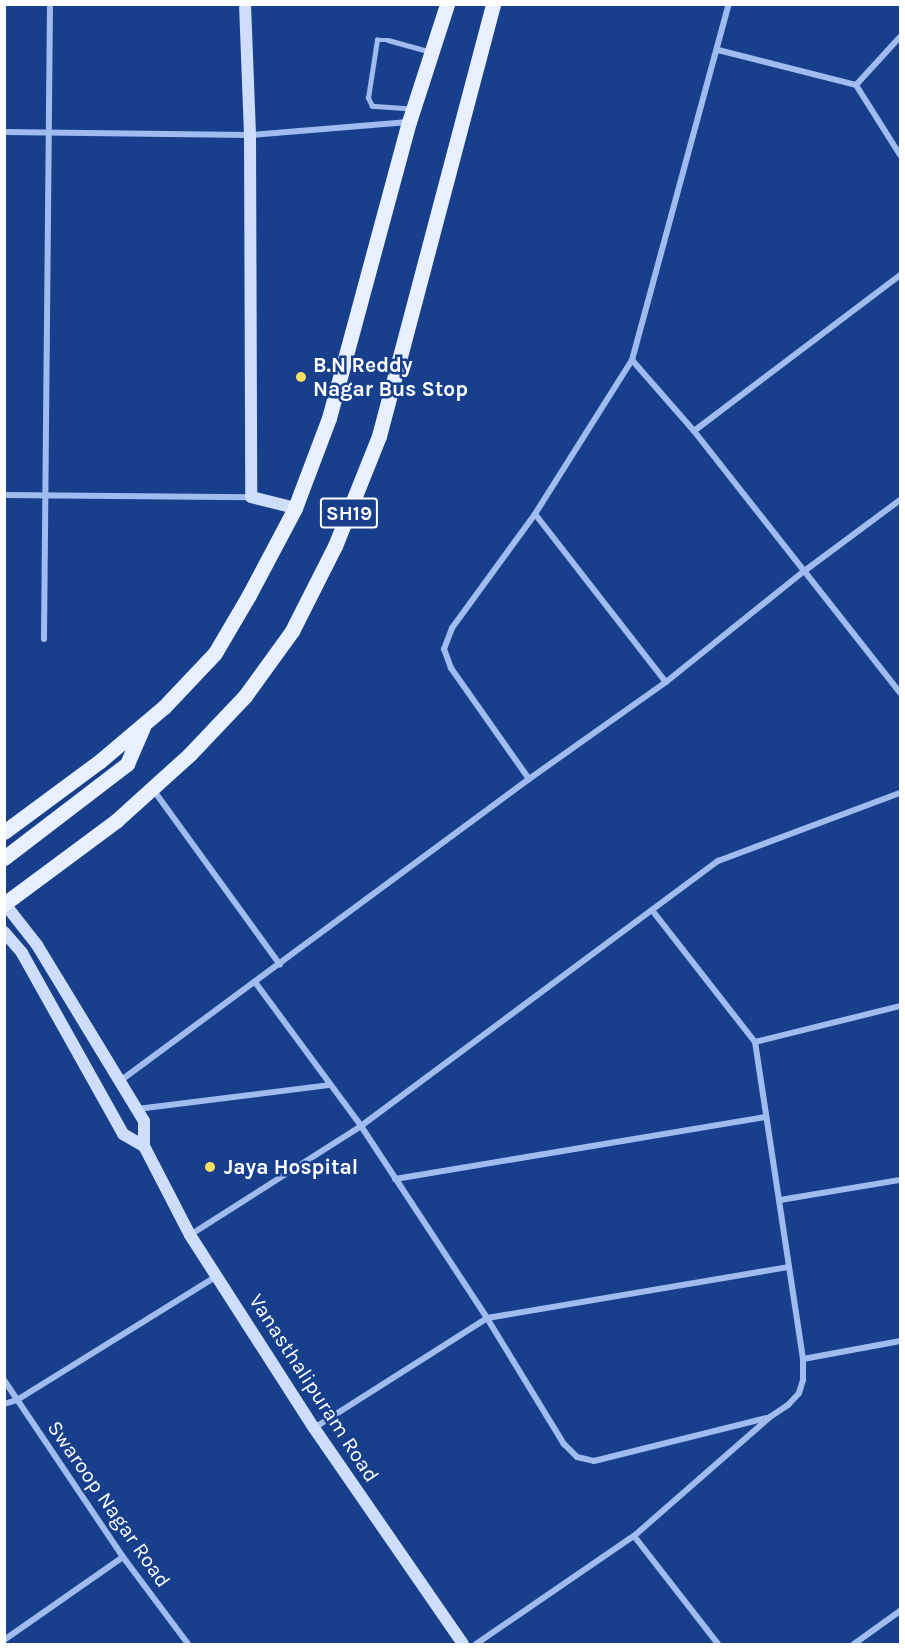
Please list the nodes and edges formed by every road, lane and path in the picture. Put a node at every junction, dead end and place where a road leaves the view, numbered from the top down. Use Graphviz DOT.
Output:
graph roads {
  1 [pos="50,4"];
  2 [pos="245,4"];
  3 [pos="447,4"];
  4 [pos="493,4"];
  5 [pos="729,4"];
  6 [pos="900,37"];
  7 [pos="718,50"];
  8 [pos="432,52"];
  9 [pos="856,85"];
  10 [pos="411,115"];
  11 [pos="4,132"];
  12 [pos="50,132"];
  13 [pos="250,135"];
  14 [pos="900,155"];
  15 [pos="900,275"];
  16 [pos="632,360"];
  17 [pos="694,431"];
  18 [pos="4,495"];
  19 [pos="47,497"];
  20 [pos="251,497"];
  21 [pos="900,500"];
  22 [pos="295,508"];
  23 [pos="535,514"];
  24 [pos="803,572"];
  25 [pos="44,639"];
  26 [pos="666,682"];
  27 [pos="900,693"];
  28 [pos="145,723"];
  29 [pos="529,779"];
  30 [pos="152,788"];
  31 [pos="900,793"];
  32 [pos="4,832"];
  33 [pos="4,858"];
  34 [pos="5,904"];
  35 [pos="652,910"];
  36 [pos="4,932"];
  37 [pos="280,964"];
  38 [pos="255,982"];
  39 [pos="900,1006"];
  40 [pos="755,1042"];
  41 [pos="120,1081"];
  42 [pos="331,1085"];
  43 [pos="137,1109"];
  44 [pos="766,1117"];
  45 [pos="361,1126"];
  46 [pos="144,1146"];
  47 [pos="395,1179"];
  48 [pos="900,1180"];
  49 [pos="780,1200"];
  50 [pos="190,1235"];
  51 [pos="788,1266"];
  52 [pos="218,1276"];
  53 [pos="487,1318"];
  54 [pos="900,1341"];
  55 [pos="803,1359"];
  56 [pos="4,1380"];
  57 [pos="17,1400"];
  58 [pos="4,1404"];
  59 [pos="770,1417"];
  60 [pos="314,1428"];
  61 [pos="634,1536"];
  62 [pos="123,1557"];
  63 [pos="900,1611"];
  64 [pos="4,1640"];
  65 [pos="188,1644"];
  66 [pos="463,1644"];
  67 [pos="476,1644"];
  68 [pos="718,1644"];
  69 [pos="854,1644"];
  1 -- 12 [label="street"];
  2 -- 13 [label="street"];
  3 -- 8 [label="main road, SH19"];
  4 -- 30 [label="main road, SH19"];
  5 -- 7 [label="street"];
  6 -- 9 [label="street"];
  7 -- 9 [label="street"];
  7 -- 16 [label="street"];
  8 -- 10 [label="main road, SH19"];
  8 -- 10 [label="lane"];
  9 -- 14 [label="street"];
  10 -- 13 [label="street"];
  10 -- 22 [label="main road, SH19"];
  11 -- 12 [label="street"];
  12 -- 13 [label="street"];
  12 -- 19 [label="street"];
  13 -- 20 [label="street"];
  15 -- 17 [label="street"];
  16 -- 17 [label="street"];
  16 -- 23 [label="street"];
  17 -- 24 [label="street"];
  18 -- 19 [label="street"];
  19 -- 20 [label="street"];
  19 -- 25 [label="street"];
  20 -- 22 [label="street"];
  21 -- 24 [label="street"];
  22 -- 28 [label="main road, SH19"];
  23 -- 26 [label="street"];
  23 -- 29 [label="street"];
  24 -- 26 [label="street"];
  24 -- 27 [label="street"];
  26 -- 29 [label="street"];
  28 -- 32 [label="main road, SH19"];
  28 -- 33 [label="main road"];
  29 -- 37 [label="street"];
  30 -- 34 [label="main road, SH19"];
  30 -- 37 [label="street"];
  31 -- 35 [label="street"];
  34 -- 41 [label="street, Vanasthalipuram Road"];
  35 -- 40 [label="street"];
  35 -- 45 [label="street"];
  36 -- 46 [label="street, Vanasthalipuram Road"];
  37 -- 38 [label="street"];
  38 -- 41 [label="street"];
  38 -- 42 [label="street"];
  39 -- 40 [label="street"];
  40 -- 44 [label="street"];
  41 -- 43 [label="street, Vanasthalipuram Road"];
  42 -- 43 [label="street"];
  42 -- 45 [label="street"];
  43 -- 46 [label="street, Vanasthalipuram Road"];
  44 -- 47 [label="street"];
  44 -- 49 [label="street"];
  45 -- 47 [label="street"];
  45 -- 50 [label="street"];
  46 -- 50 [label="street, Vanasthalipuram Road"];
  47 -- 53 [label="street"];
  48 -- 49 [label="street"];
  49 -- 51 [label="street"];
  50 -- 52 [label="street, Vanasthalipuram Road"];
  51 -- 53 [label="street"];
  51 -- 55 [label="street"];
  52 -- 57 [label="street"];
  52 -- 60 [label="street, Vanasthalipuram Road"];
  53 -- 59 [label="street"];
  53 -- 60 [label="street"];
  54 -- 55 [label="street"];
  55 -- 59 [label="street"];
  56 -- 57 [label="street, Swaroop Nagar Road"];
  57 -- 58 [label="street"];
  57 -- 62 [label="street, Swaroop Nagar Road"];
  59 -- 61 [label="street"];
  60 -- 66 [label="street, Vanasthalipuram Road"];
  61 -- 67 [label="street"];
  61 -- 68 [label="street"];
  62 -- 64 [label="street"];
  62 -- 65 [label="street, Swaroop Nagar Road"];
  63 -- 69 [label="street"];
}
